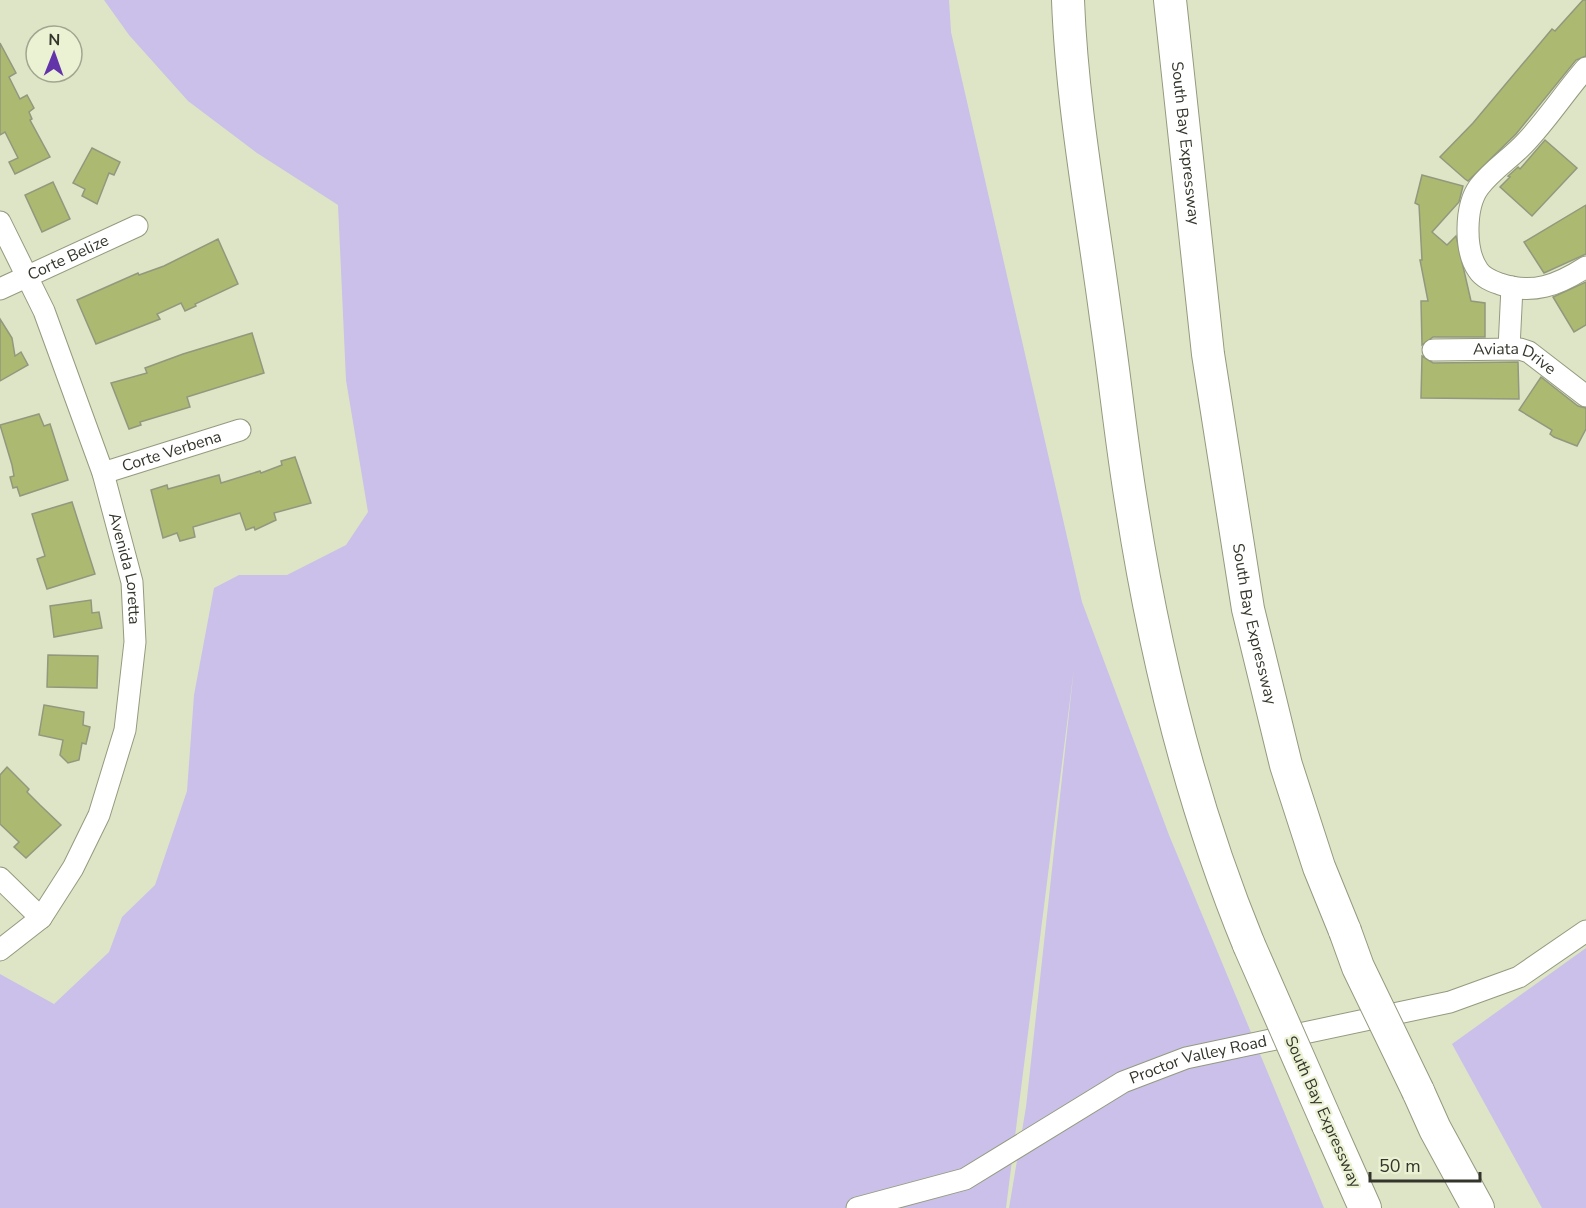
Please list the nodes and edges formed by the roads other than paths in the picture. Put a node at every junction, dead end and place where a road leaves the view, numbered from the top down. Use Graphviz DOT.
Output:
graph roads {
  1 [pos="1068,0"];
  2 [pos="1170,0"];
  3 [pos="1586,68"];
  4 [pos="0,222"];
  5 [pos="137,226"];
  6 [pos="1586,267"];
  7 [pos="28,278"];
  8 [pos="1512,287"];
  9 [pos="0,289"];
  10 [pos="1509,348"];
  11 [pos="1433,350"];
  12 [pos="1586,396"];
  13 [pos="240,430"];
  14 [pos="103,473"];
  15 [pos="0,878"];
  16 [pos="41,918"];
  17 [pos="1586,931"];
  18 [pos="0,951"];
  19 [pos="857,1208"];
  20 [pos="1365,1208"];
  21 [pos="1478,1208"];
  1 -- 20 [label="highway, South Bay Expressway, bridge"];
  2 -- 21 [label="highway, South Bay Expressway, bridge"];
  3 -- 8 [label="street"];
  4 -- 7 [label="street, Avenida Loretta"];
  5 -- 7 [label="street, Corte Belize"];
  6 -- 8 [label="street"];
  7 -- 9 [label="street, Corte Belize"];
  7 -- 14 [label="street, Avenida Loretta"];
  8 -- 10 [label="street"];
  10 -- 11 [label="street, Aviata Drive"];
  10 -- 12 [label="street, Aviata Drive"];
  13 -- 14 [label="street, Corte Verbena"];
  14 -- 16 [label="street, Avenida Loretta"];
  15 -- 16 [label="street"];
  16 -- 18 [label="street, Avenida Loretta"];
  17 -- 19 [label="street, Proctor Valley Road"];
}
